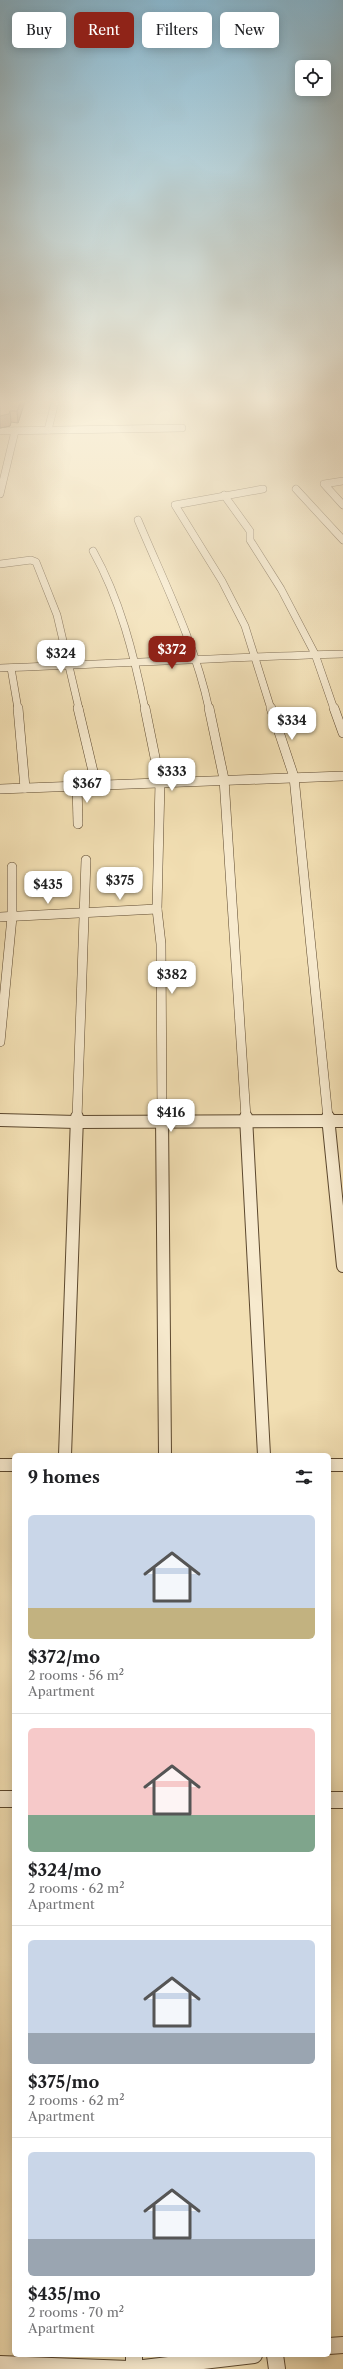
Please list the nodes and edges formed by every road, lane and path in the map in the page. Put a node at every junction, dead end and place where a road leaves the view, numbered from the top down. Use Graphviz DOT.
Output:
graph roads {
  1 [pos="177,509"];
  2 [pos="234,509"];
  3 [pos="314,509"];
  4 [pos="138,520"];
  5 [pos="343,540"];
  6 [pos="94,551"];
  7 [pos="0,564"];
  8 [pos="315,654"];
  9 [pos="343,654"];
  10 [pos="254,656"];
  11 [pos="195,658"];
  12 [pos="136,663"];
  13 [pos="69,666"];
  14 [pos="0,668"];
  15 [pos="11,668"];
  16 [pos="343,733"];
  17 [pos="343,776"];
  18 [pos="294,777"];
  19 [pos="224,780"];
  20 [pos="160,782"];
  21 [pos="76,784"];
  22 [pos="96,784"];
  23 [pos="25,788"];
  24 [pos="0,789"];
  25 [pos="78,824"];
  26 [pos="86,860"];
  27 [pos="12,867"];
  28 [pos="157,909"];
  29 [pos="84,914"];
  30 [pos="0,917"];
  31 [pos="12,917"];
  32 [pos="0,1042"];
  33 [pos="0,1120"];
  34 [pos="329,1121"];
  35 [pos="343,1121"];
  36 [pos="76,1122"];
  37 [pos="162,1122"];
  38 [pos="246,1122"];
  39 [pos="343,1266"];
  40 [pos="65,1453"];
  41 [pos="165,1453"];
  42 [pos="264,1453"];
  43 [pos="0,1465"];
  44 [pos="12,1465"];
  45 [pos="331,1465"];
  46 [pos="343,1465"];
  47 [pos="0,1799"];
  48 [pos="12,1799"];
  49 [pos="331,1800"];
  50 [pos="343,1800"];
  51 [pos="343,2345"];
  52 [pos="331,2346"];
  53 [pos="134,2357"];
  54 [pos="237,2357"];
  55 [pos="275,2357"];
  56 [pos="0,2364"];
  57 [pos="129,2369"];
  58 [pos="134,2369"];
  59 [pos="277,2369"];
  1 -- 10 [label="street"];
  2 -- 8 [label="street"];
  3 -- 5 [label="street"];
  4 -- 11 [label="street"];
  6 -- 12 [label="street"];
  7 -- 13 [label="street"];
  8 -- 9 [label="street"];
  8 -- 10 [label="street"];
  8 -- 16 [label="street"];
  10 -- 11 [label="street"];
  10 -- 18 [label="street"];
  11 -- 12 [label="street"];
  11 -- 19 [label="street"];
  12 -- 13 [label="street"];
  12 -- 20 [label="street"];
  13 -- 15 [label="street"];
  13 -- 22 [label="street"];
  14 -- 15 [label="street"];
  15 -- 23 [label="street"];
  17 -- 18 [label="street"];
  18 -- 19 [label="street"];
  18 -- 34 [label="street"];
  19 -- 20 [label="street"];
  19 -- 38 [label="street"];
  20 -- 22 [label="street"];
  20 -- 28 [label="street"];
  21 -- 22 [label="street"];
  21 -- 23 [label="street"];
  21 -- 25 [label="street"];
  23 -- 24 [label="street"];
  26 -- 29 [label="street"];
  27 -- 31 [label="street"];
  28 -- 29 [label="street"];
  28 -- 37 [label="street"];
  29 -- 31 [label="street"];
  29 -- 36 [label="street"];
  30 -- 31 [label="street"];
  31 -- 32 [label="street"];
  33 -- 36 [label="street"];
  34 -- 35 [label="street"];
  34 -- 38 [label="street"];
  34 -- 39 [label="street"];
  36 -- 37 [label="street"];
  36 -- 40 [label="street"];
  37 -- 38 [label="street"];
  37 -- 41 [label="street"];
  38 -- 42 [label="street"];
  43 -- 44 [label="street"];
  45 -- 46 [label="street"];
  47 -- 48 [label="street"];
  49 -- 50 [label="street"];
  51 -- 52 [label="street"];
  53 -- 58 [label="street"];
  54 -- 58 [label="street"];
  55 -- 59 [label="street"];
  56 -- 57 [label="street"];
}
